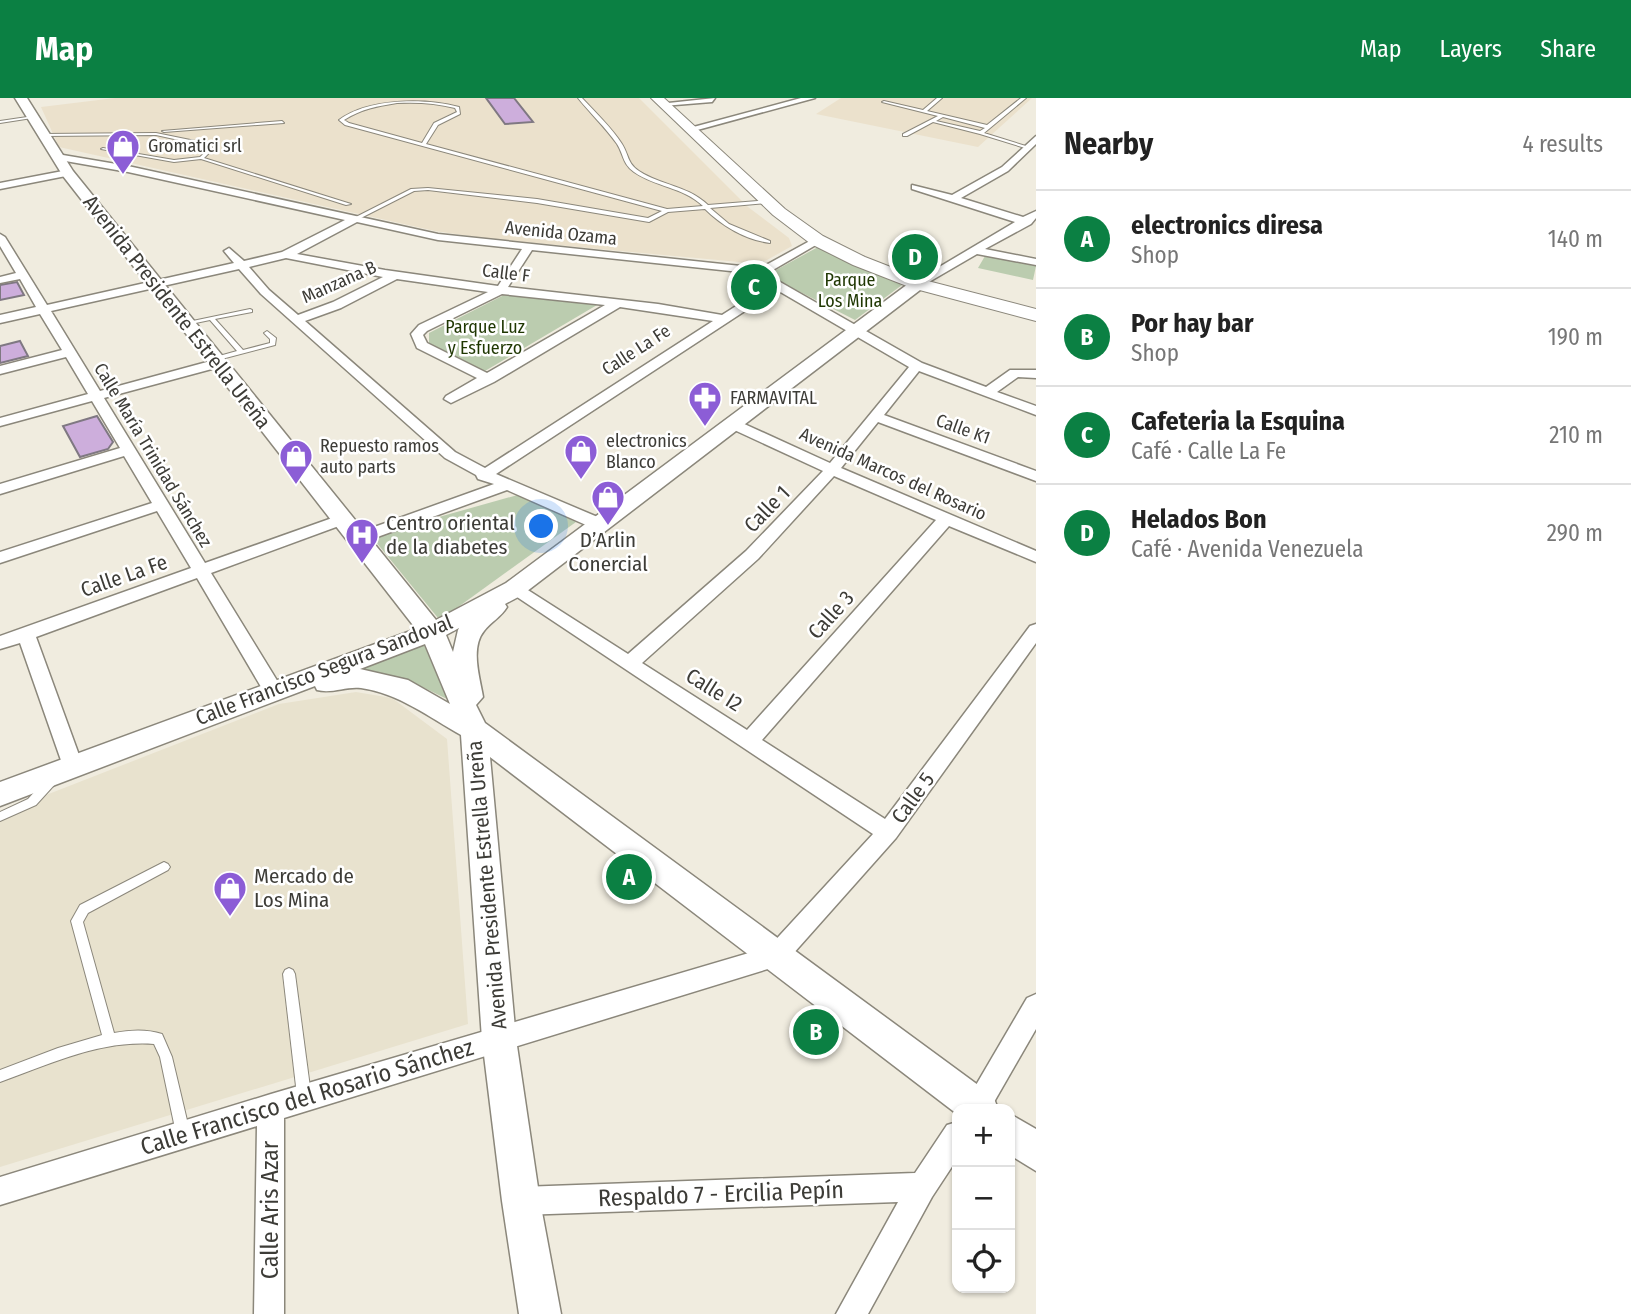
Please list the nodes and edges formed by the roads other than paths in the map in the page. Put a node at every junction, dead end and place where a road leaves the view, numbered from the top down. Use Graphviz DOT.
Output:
graph roads {
  1 [pos="21,98"];
  2 [pos="580,98"];
  3 [pos="811,98"];
  4 [pos="940,98"];
  5 [pos="1024,98"];
  6 [pos="715,99"];
  7 [pos="884,102"];
  8 [pos="665,105"];
  9 [pos="924,111"];
  10 [pos="942,116"];
  11 [pos="32,117"];
  12 [pos="932,121"];
  13 [pos="0,122"];
  14 [pos="282,122"];
  15 [pos="988,127"];
  16 [pos="690,129"];
  17 [pos="981,133"];
  18 [pos="133,134"];
  19 [pos="43,135"];
  20 [pos="905,135"];
  21 [pos="1036,139"];
  22 [pos="424,144"];
  23 [pos="103,149"];
  24 [pos="1031,149"];
  25 [pos="57,157"];
  26 [pos="201,158"];
  27 [pos="68,173"];
  28 [pos="0,186"];
  29 [pos="915,187"];
  30 [pos="953,199"];
  31 [pos="767,201"];
  32 [pos="348,204"];
  33 [pos="709,208"];
  34 [pos="667,211"];
  35 [pos="1036,214"];
  36 [pos="353,220"];
  37 [pos="1021,221"];
  38 [pos="1036,224"];
  39 [pos="817,240"];
  40 [pos="768,242"];
  41 [pos="2,243"];
  42 [pos="528,248"];
  43 [pos="975,250"];
  44 [pos="229,251"];
  45 [pos="286,255"];
  46 [pos="1036,262"];
  47 [pos="240,266"];
  48 [pos="758,274"];
  49 [pos="23,275"];
  50 [pos="394,276"];
  51 [pos="0,280"];
  52 [pos="154,284"];
  53 [pos="918,284"];
  54 [pos="777,285"];
  55 [pos="501,290"];
  56 [pos="616,304"];
  57 [pos="44,310"];
  58 [pos="250,311"];
  59 [pos="1036,315"];
  60 [pos="211,318"];
  61 [pos="298,319"];
  62 [pos="722,319"];
  63 [pos="0,320"];
  64 [pos="186,323"];
  65 [pos="857,331"];
  66 [pos="267,333"];
  67 [pos="69,352"];
  68 [pos="241,352"];
  69 [pos="216,361"];
  70 [pos="917,366"];
  71 [pos="0,370"];
  72 [pos="1036,374"];
  73 [pos="489,379"];
  74 [pos="988,392"];
  75 [pos="95,396"];
  76 [pos="451,399"];
  77 [pos="1036,411"];
  78 [pos="877,417"];
  79 [pos="0,422"];
  80 [pos="735,425"];
  81 [pos="128,450"];
  82 [pos="832,470"];
  83 [pos="483,476"];
  84 [pos="1036,476"];
  85 [pos="509,484"];
  86 [pos="0,489"];
  87 [pos="161,505"];
  88 [pos="946,519"];
  89 [pos="341,520"];
  90 [pos="601,525"];
  91 [pos="358,539"];
  92 [pos="1036,557"];
  93 [pos="0,558"];
  94 [pos="202,572"];
  95 [pos="514,589"];
  96 [pos="1036,630"];
  97 [pos="432,632"];
  98 [pos="26,634"];
  99 [pos="0,643"];
  100 [pos="629,663"];
  101 [pos="274,692"];
  102 [pos="474,730"];
  103 [pos="750,740"];
  104 [pos="66,768"];
  105 [pos="0,794"];
  106 [pos="0,817"];
  107 [pos="888,832"];
  108 [pos="164,867"];
  109 [pos="776,956"];
  110 [pos="289,974"];
  111 [pos="1036,1006"];
  112 [pos="109,1039"];
  113 [pos="499,1039"];
  114 [pos="0,1076"];
  115 [pos="304,1097"];
  116 [pos="970,1104"];
  117 [pos="980,1104"];
  118 [pos="271,1107"];
  119 [pos="183,1134"];
  120 [pos="1015,1136"];
  121 [pos="952,1142"];
  122 [pos="1036,1152"];
  123 [pos="922,1187"];
  124 [pos="0,1191"];
  125 [pos="520,1201"];
  126 [pos="269,1314"];
  127 [pos="540,1314"];
  128 [pos="851,1314"];
  1 -- 11 [label="main road, Avenida Presidente Estrella Ureña"];
  2 -- 33 [label="lane"];
  3 -- 16 [label="street"];
  4 -- 9 [label="lane"];
  5 -- 15 [label="lane"];
  6 -- 8 [label="street"];
  6 -- 8 [label="street"];
  7 -- 9 [label="lane"];
  8 -- 16 [label="main road"];
  9 -- 10 [label="lane"];
  10 -- 12 [label="lane"];
  10 -- 15 [label="lane"];
  11 -- 13 [label="lane"];
  11 -- 19 [label="main road, Avenida Presidente Estrella Ureña"];
  12 -- 17 [label="lane"];
  12 -- 20 [label="lane"];
  14 -- 18 [label="lane"];
  15 -- 17 [label="lane"];
  16 -- 31 [label="main road"];
  17 -- 24 [label="lane"];
  18 -- 19 [label="lane"];
  18 -- 26 [label="lane"];
  19 -- 25 [label="main road, Avenida Presidente Estrella Ureña"];
  21 -- 24 [label="street"];
  22 -- 22 [label="lane"];
  22 -- 34 [label="lane"];
  23 -- 26 [label="lane"];
  24 -- 30 [label="street"];
  25 -- 27 [label="main road, Avenida Presidente Estrella Ureña"];
  25 -- 36 [label="street, Avenida Ozama"];
  26 -- 32 [label="lane"];
  27 -- 28 [label="street"];
  27 -- 52 [label="main road, Avenida Presidente Estrella Ureña"];
  29 -- 30 [label="street"];
  30 -- 37 [label="street"];
  31 -- 33 [label="lane"];
  31 -- 39 [label="main road"];
  33 -- 34 [label="lane"];
  33 -- 40 [label="lane"];
  34 -- 36 [label="lane"];
  35 -- 37 [label="street, Calle Francisco Segura Sandoval"];
  36 -- 42 [label="street, Avenida Ozama"];
  36 -- 45 [label="street"];
  37 -- 38 [label="street"];
  37 -- 43 [label="street, Calle Francisco Segura Sandoval"];
  39 -- 48 [label="street"];
  39 -- 53 [label="main road"];
  41 -- 49 [label="street, Calle María Trinidad Sánchez"];
  42 -- 48 [label="street, Avenida Ozama"];
  42 -- 55 [label="street"];
  43 -- 46 [label="street"];
  43 -- 53 [label="street, Calle Francisco Segura Sandoval"];
  44 -- 47 [label="street"];
  45 -- 47 [label="street"];
  45 -- 50 [label="street, Calle F"];
  47 -- 52 [label="street"];
  47 -- 61 [label="street"];
  48 -- 54 [label="street, Avenida Ozama"];
  49 -- 51 [label="street"];
  49 -- 57 [label="street, Calle María Trinidad Sánchez"];
  50 -- 55 [label="street, Calle F"];
  50 -- 61 [label="street, Manzana B"];
  52 -- 57 [label="street"];
  52 -- 64 [label="main road, Avenida Presidente Estrella Ureña"];
  53 -- 59 [label="main road"];
  53 -- 65 [label="main road, Calle Francisco Segura Sandoval"];
  54 -- 62 [label="street, Calle La Fe"];
  54 -- 65 [label="street, Avenida Ozama"];
  55 -- 56 [label="street, Calle F"];
  55 -- 73 [label="street"];
  56 -- 62 [label="street, Calle F"];
  56 -- 73 [label="street"];
  57 -- 63 [label="street"];
  57 -- 67 [label="street, Calle María Trinidad Sánchez"];
  58 -- 60 [label="lane"];
  60 -- 64 [label="lane"];
  60 -- 68 [label="lane"];
  61 -- 83 [label="street"];
  62 -- 83 [label="street, Calle La Fe"];
  64 -- 69 [label="main road, Avenida Presidente Estrella Ureña"];
  65 -- 70 [label="street, Avenida Ozama"];
  65 -- 80 [label="main road, Calle Francisco Segura Sandoval"];
  66 -- 68 [label="lane"];
  67 -- 71 [label="street"];
  67 -- 75 [label="street, Calle María Trinidad Sánchez"];
  68 -- 69 [label="lane"];
  69 -- 75 [label="street"];
  69 -- 89 [label="main road, Avenida Presidente Estrella Ureña"];
  70 -- 74 [label="street, Avenida Ozama"];
  70 -- 78 [label="street, Calle 1"];
  72 -- 74 [label="street"];
  73 -- 76 [label="street"];
  74 -- 77 [label="street, Avenida Ozama"];
  75 -- 79 [label="street"];
  75 -- 81 [label="street, Calle María Trinidad Sánchez"];
  78 -- 82 [label="street, Calle 1"];
  78 -- 84 [label="street, Calle K1"];
  80 -- 82 [label="street, Avenida Marcos del Rosario"];
  80 -- 90 [label="main road, Calle Francisco Segura Sandoval"];
  81 -- 86 [label="street"];
  81 -- 87 [label="street, Calle María Trinidad Sánchez"];
  82 -- 88 [label="street, Avenida Marcos del Rosario"];
  82 -- 100 [label="street, Calle 1"];
  83 -- 85 [label="street"];
  85 -- 90 [label="street"];
  85 -- 91 [label="street"];
  87 -- 93 [label="street"];
  87 -- 94 [label="street, Calle María Trinidad Sánchez"];
  88 -- 92 [label="street, Avenida Marcos del Rosario"];
  88 -- 103 [label="street, Calle 3"];
  89 -- 91 [label="main road, Avenida Presidente Estrella Ureña"];
  89 -- 94 [label="street, Calle La Fe"];
  90 -- 95 [label="main road, Calle Francisco Segura Sandoval"];
  91 -- 97 [label="main road, Avenida Presidente Estrella Ureña"];
  94 -- 98 [label="street, Calle La Fe"];
  94 -- 101 [label="street, Calle María Trinidad Sánchez"];
  95 -- 97 [label="main road, Calle Francisco Segura Sandoval"];
  95 -- 100 [label="street, Calle I2"];
  95 -- 102 [label="main road"];
  96 -- 107 [label="street, Calle 5"];
  97 -- 101 [label="main road, Calle Francisco Segura Sandoval"];
  97 -- 102 [label="main road, Avenida Presidente Estrella Ureña"];
  98 -- 99 [label="street, Calle La Fe"];
  98 -- 104 [label="street"];
  100 -- 103 [label="street, Calle I2"];
  101 -- 102 [label="main road"];
  101 -- 104 [label="main road, Calle Francisco Segura Sandoval"];
  102 -- 109 [label="main road"];
  102 -- 113 [label="main road, Avenida Presidente Estrella Ureña"];
  103 -- 107 [label="street, Calle I2"];
  104 -- 105 [label="main road, Calle Francisco Segura Sandoval"];
  104 -- 106 [label="lane"];
  107 -- 109 [label="street, Calle 5"];
  108 -- 112 [label="lane"];
  109 -- 113 [label="street, Calle Francisco del Rosario Sánchez"];
  109 -- 116 [label="main road"];
  110 -- 115 [label="lane"];
  111 -- 117 [label="street"];
  112 -- 114 [label="lane"];
  112 -- 119 [label="lane"];
  113 -- 115 [label="street, Calle Francisco del Rosario Sánchez"];
  113 -- 125 [label="main road, Avenida Presidente Estrella Ureña"];
  115 -- 118 [label="street, Calle Francisco del Rosario Sánchez"];
  118 -- 119 [label="street, Calle Francisco del Rosario Sánchez"];
  118 -- 126 [label="street, Calle Aris Azar"];
  119 -- 124 [label="street, Calle Francisco del Rosario Sánchez"];
  120 -- 122 [label="main road"];
  121 -- 123 [label="street"];
  123 -- 125 [label="street, Respaldo 7 - Ercilia Pepín"];
  123 -- 128 [label="street"];
  125 -- 127 [label="main road, Avenida Presidente Estrella Ureña"];
}
